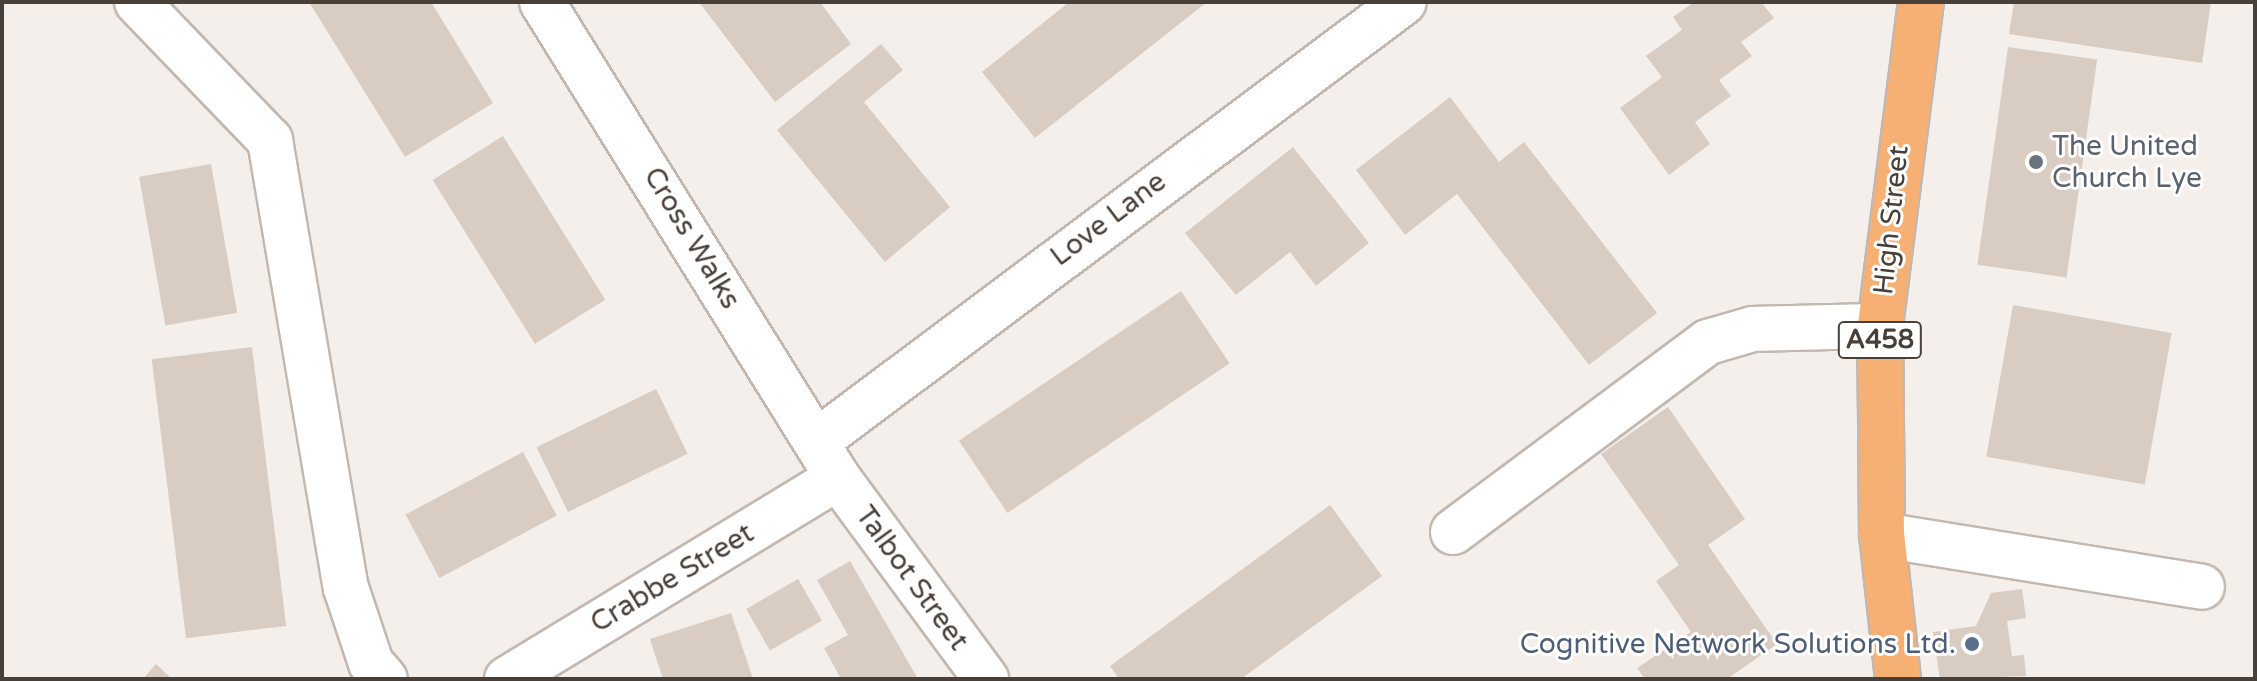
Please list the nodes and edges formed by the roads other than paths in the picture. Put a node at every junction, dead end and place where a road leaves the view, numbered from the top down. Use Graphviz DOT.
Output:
graph roads {
  1 [pos="137,2"];
  2 [pos="542,2"];
  3 [pos="1404,2"];
  4 [pos="1921,2"];
  5 [pos="1880,326"];
  6 [pos="827,460"];
  7 [pos="1453,532"];
  8 [pos="1882,535"];
  9 [pos="2202,587"];
  10 [pos="385,679"];
  11 [pos="507,679"];
  12 [pos="986,679"];
  13 [pos="1898,679"];
  1 -- 10 [label="street"];
  2 -- 6 [label="street, Cross Walks"];
  3 -- 6 [label="street, Love Lane"];
  4 -- 5 [label="highway, High Street / A458"];
  5 -- 7 [label="street"];
  5 -- 8 [label="highway, High Street / A458"];
  6 -- 11 [label="street, Crabbe Street"];
  6 -- 12 [label="street, Talbot Street"];
  8 -- 9 [label="street"];
  8 -- 13 [label="highway, High Street / A458"];
}
